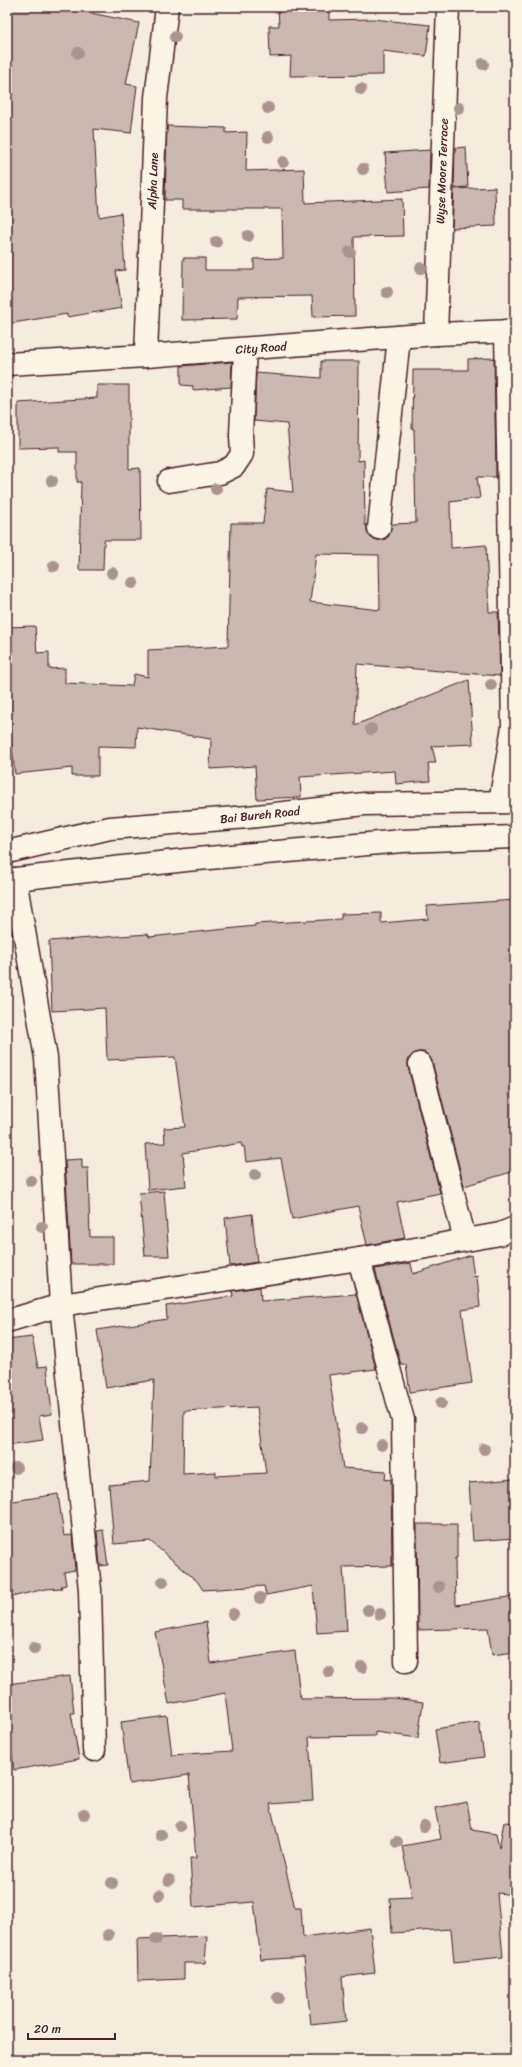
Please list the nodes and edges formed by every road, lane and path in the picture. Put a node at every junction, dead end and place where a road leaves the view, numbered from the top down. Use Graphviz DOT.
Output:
graph roads {
  1 [pos="167,7"];
  2 [pos="448,7"];
  3 [pos="510,331"];
  4 [pos="436,334"];
  5 [pos="399,337"];
  6 [pos="245,349"];
  7 [pos="146,356"];
  8 [pos="7,364"];
  9 [pos="169,481"];
  10 [pos="379,528"];
  11 [pos="507,802"];
  12 [pos="515,837"];
  13 [pos="7,852"];
  14 [pos="11,880"];
  15 [pos="420,1064"];
  16 [pos="515,1228"];
  17 [pos="465,1240"];
  18 [pos="359,1259"];
  19 [pos="61,1305"];
  20 [pos="7,1321"];
  21 [pos="406,1661"];
  22 [pos="94,1750"];
  1 -- 7 [label="main road, Alpha Lane"];
  2 -- 4 [label="main road, Wyse Moore Terrace"];
  3 -- 4 [label="main road, City Road"];
  3 -- 11 [label="main road"];
  4 -- 5 [label="main road, City Road"];
  5 -- 6 [label="main road, City Road"];
  5 -- 10 [label="main road"];
  6 -- 7 [label="main road, City Road"];
  6 -- 9 [label="main road"];
  7 -- 8 [label="main road, City Road"];
  11 -- 13 [label="main road, Bai Bureh Road"];
  12 -- 14 [label="main road"];
  14 -- 19 [label="main road"];
  15 -- 17 [label="main road"];
  16 -- 17 [label="main road"];
  17 -- 18 [label="main road"];
  18 -- 19 [label="main road"];
  18 -- 21 [label="main road"];
  19 -- 20 [label="main road"];
  19 -- 22 [label="main road"];
}
